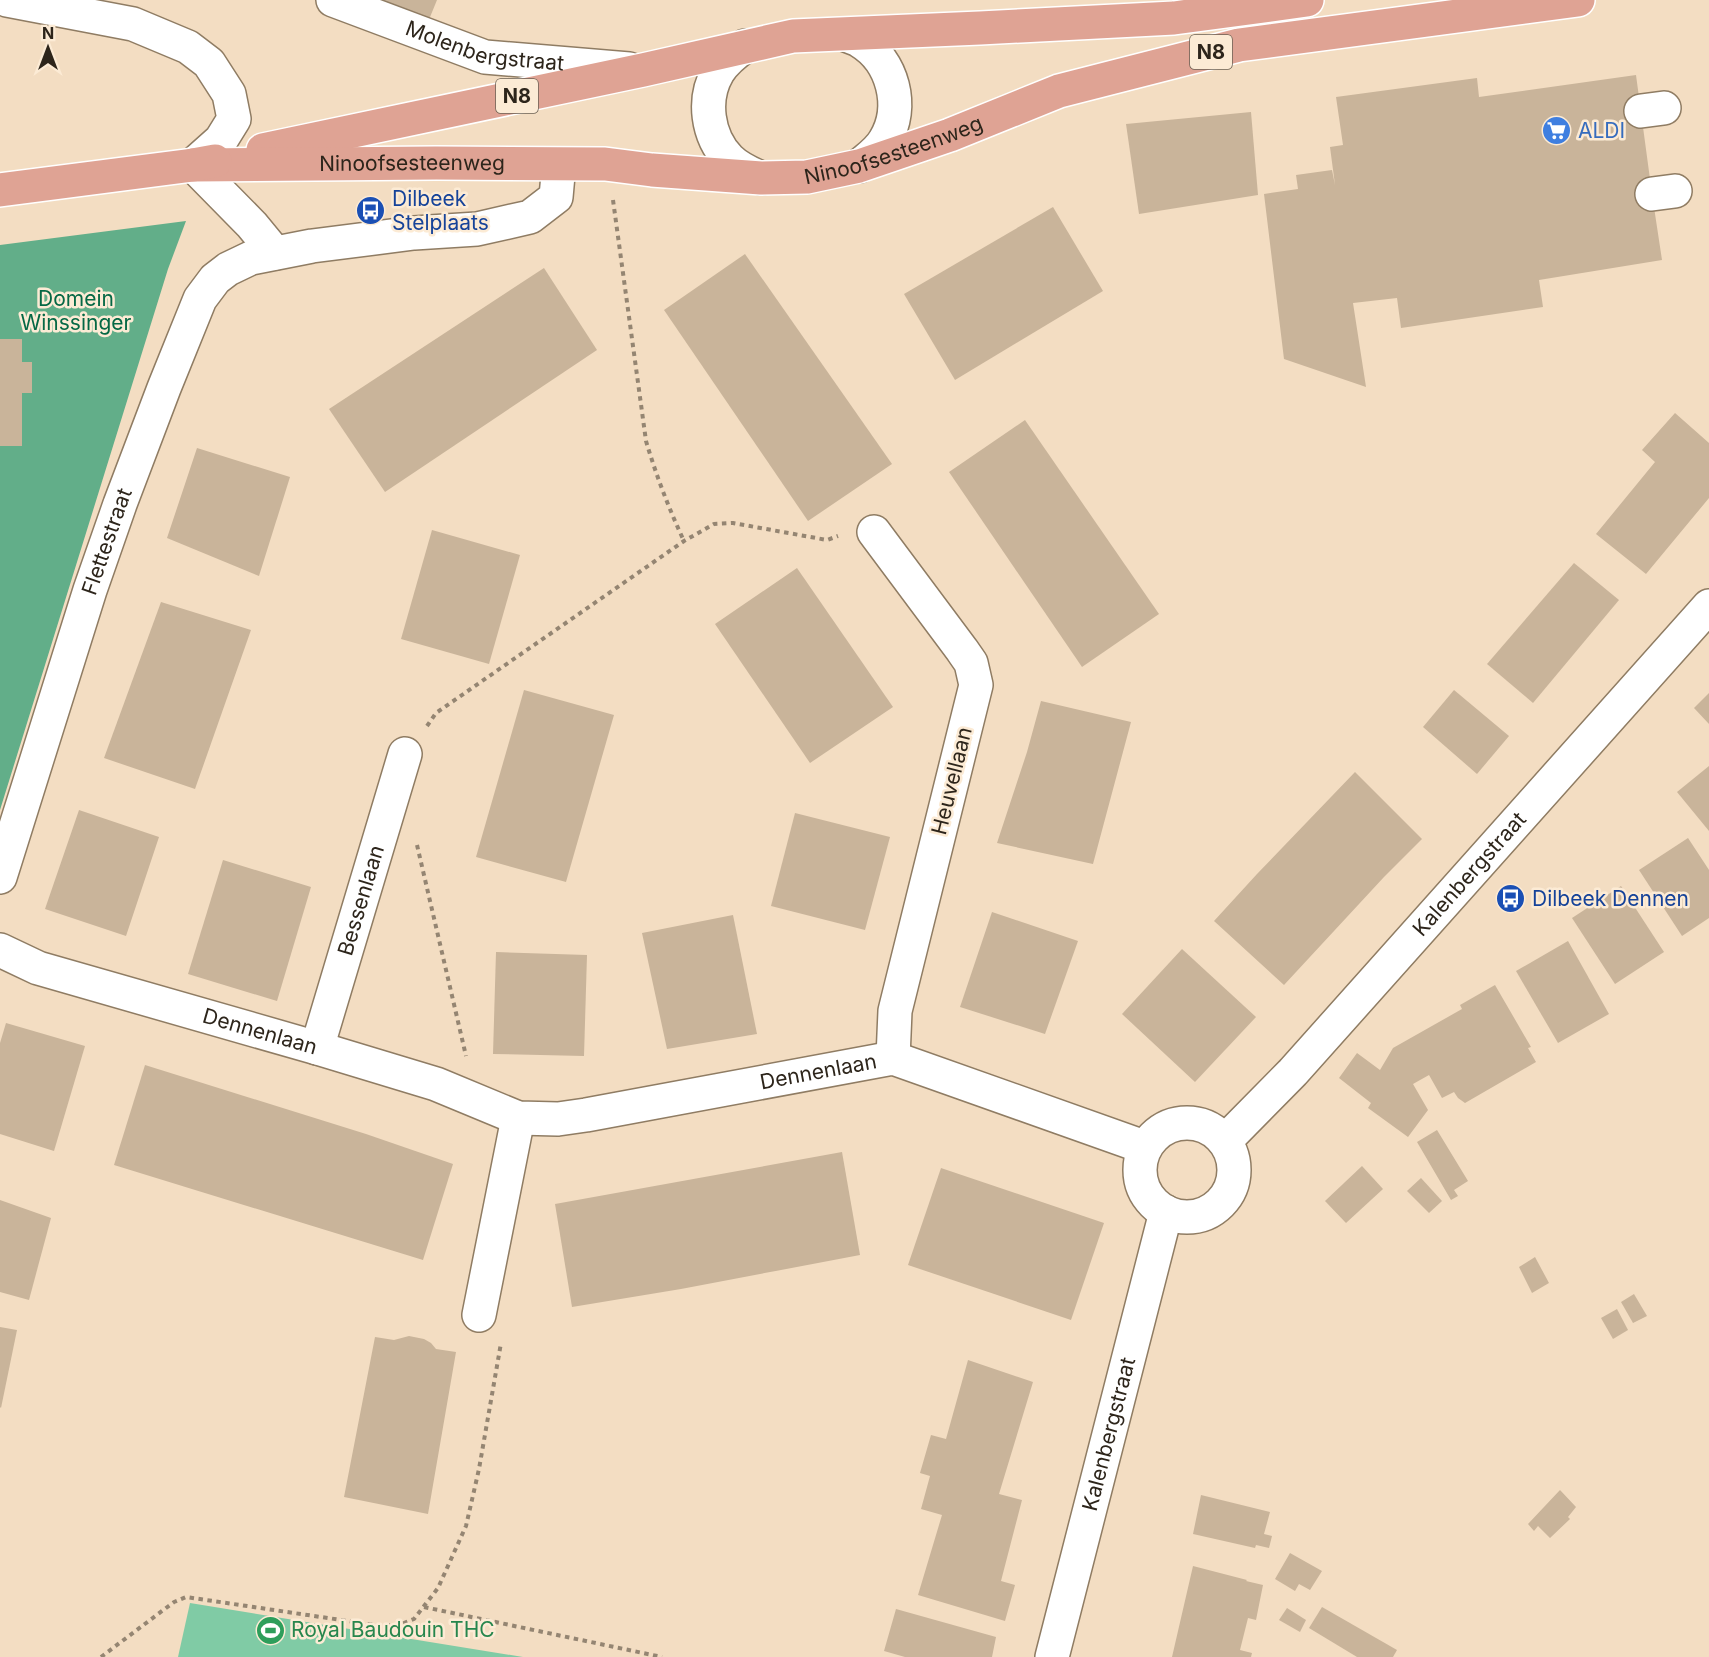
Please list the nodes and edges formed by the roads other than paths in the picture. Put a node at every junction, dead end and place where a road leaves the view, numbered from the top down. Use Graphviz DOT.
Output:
graph roads {
  1 [pos="7,0"];
  2 [pos="333,0"];
  3 [pos="1307,0"];
  4 [pos="1578,0"];
  5 [pos="1174,9"];
  6 [pos="843,34"];
  7 [pos="745,46"];
  8 [pos="643,70"];
  9 [pos="559,164"];
  10 [pos="193,165"];
  11 [pos="859,166"];
  12 [pos="760,178"];
  13 [pos="0,190"];
  14 [pos="275,253"];
  15 [pos="874,532"];
  16 [pos="1709,606"];
  17 [pos="403,760"];
  18 [pos="0,877"];
  19 [pos="0,950"];
  20 [pos="317,1048"];
  21 [pos="893,1058"];
  22 [pos="518,1118"];
  23 [pos="1225,1141"];
  24 [pos="1144,1148"];
  25 [pos="1166,1212"];
  26 [pos="490,1326"];
  27 [pos="1052,1657"];
  1 -- 10 [label="street"];
  2 -- 8 [label="street, Molenbergstraat"];
  3 -- 5 [label="main road, Ninoofsesteenweg / N8"];
  4 -- 11 [label="main road, Ninoofsesteenweg / N8"];
  5 -- 6 [label="main road, Ninoofsesteenweg / N8"];
  6 -- 7 [label="main road, Ninoofsesteenweg / N8"];
  6 -- 11 [label="street"];
  7 -- 8 [label="main road, Ninoofsesteenweg / N8"];
  7 -- 12 [label="street"];
  8 -- 10 [label="main road, Ninoofsesteenweg / N8"];
  9 -- 10 [label="main road, Ninoofsesteenweg / N8"];
  9 -- 12 [label="main road, Ninoofsesteenweg / N8"];
  9 -- 14 [label="street, Flettestraat"];
  10 -- 13 [label="main road, Ninoofsesteenweg / N8"];
  10 -- 14 [label="street"];
  11 -- 12 [label="main road, Ninoofsesteenweg / N8"];
  14 -- 18 [label="street, Flettestraat"];
  15 -- 21 [label="street, Heuvellaan"];
  16 -- 23 [label="street, Kalenbergstraat"];
  17 -- 20 [label="street, Bessenlaan"];
  19 -- 20 [label="street, Dennenlaan"];
  20 -- 22 [label="street, Dennenlaan"];
  21 -- 22 [label="street, Dennenlaan"];
  21 -- 24 [label="street, Dennenlaan"];
  22 -- 26 [label="street"];
  23 -- 24 [label="street"];
  23 -- 25 [label="street"];
  24 -- 25 [label="street"];
  25 -- 27 [label="street, Kalenbergstraat"];
}
